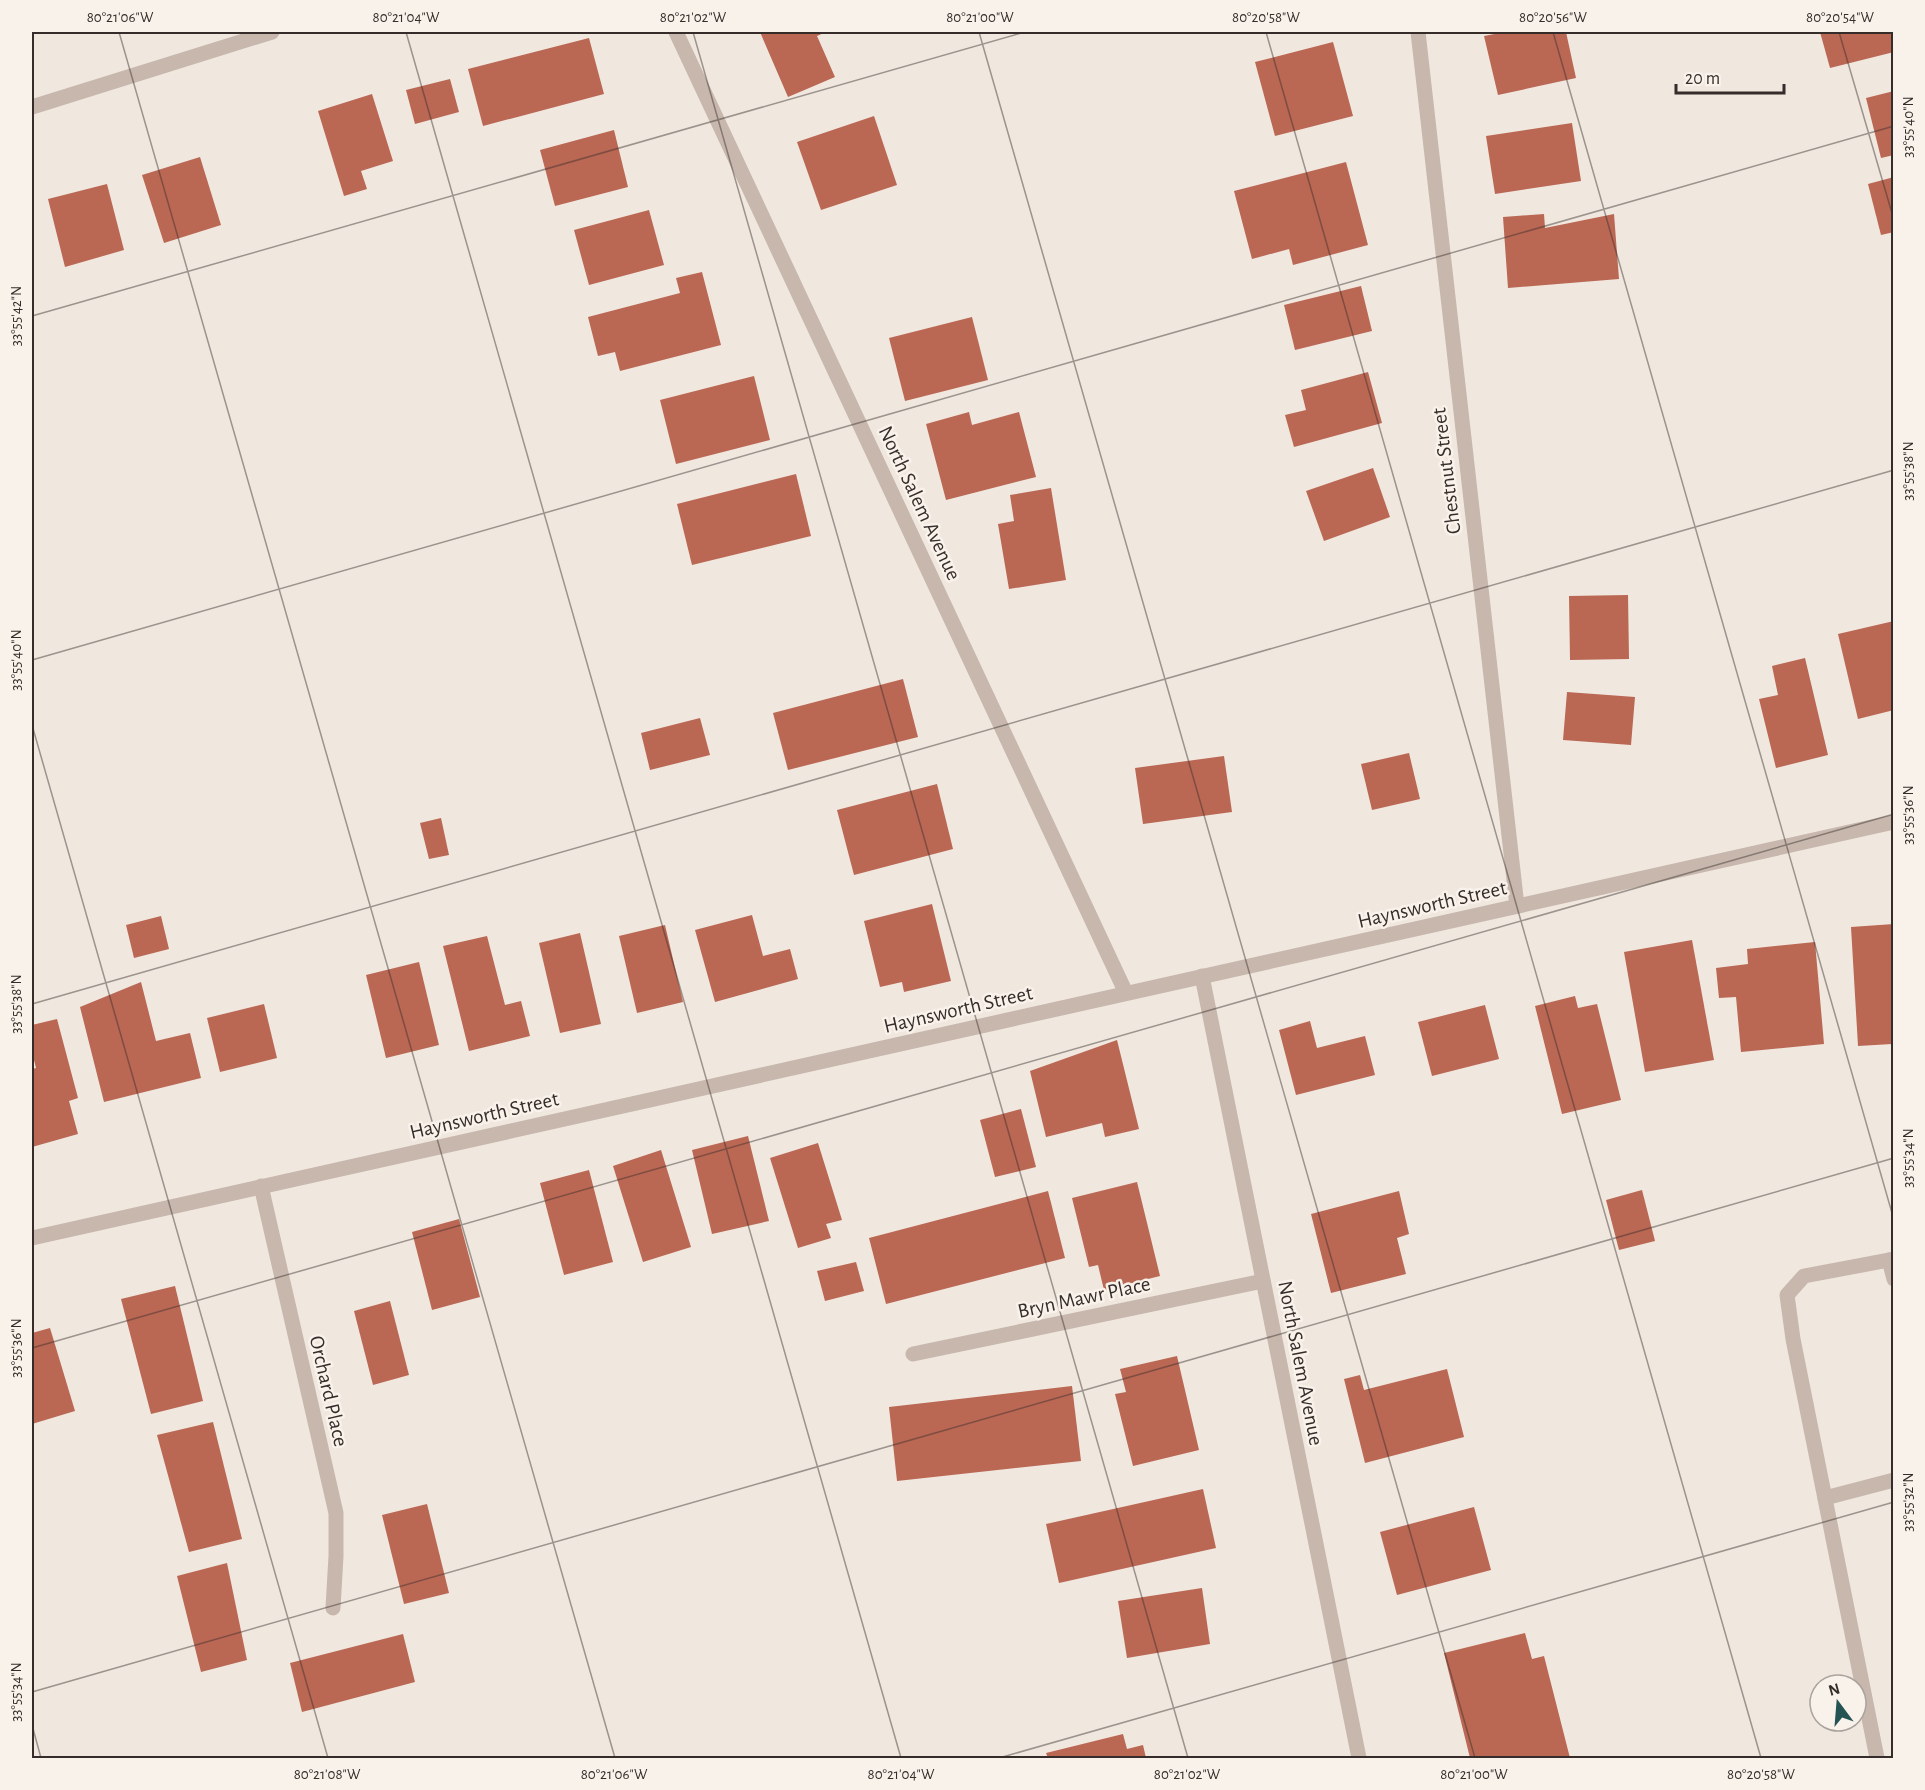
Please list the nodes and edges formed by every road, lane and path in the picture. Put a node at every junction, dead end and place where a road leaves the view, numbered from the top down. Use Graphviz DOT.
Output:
graph roads {
  1 [pos="272,32"];
  2 [pos="676,32"];
  3 [pos="1418,32"];
  4 [pos="32,107"];
  5 [pos="1893,822"];
  6 [pos="1517,906"];
  7 [pos="1202,976"];
  8 [pos="1126,993"];
  9 [pos="261,1186"];
  10 [pos="32,1238"];
  11 [pos="1891,1259"];
  12 [pos="1893,1279"];
  13 [pos="1263,1281"];
  14 [pos="913,1354"];
  15 [pos="1893,1480"];
  16 [pos="1825,1498"];
  17 [pos="333,1608"];
  18 [pos="1359,1758"];
  19 [pos="1877,1758"];
  1 -- 4 [label="street"];
  2 -- 8 [label="street, North Salem Avenue"];
  3 -- 6 [label="street, Chestnut Street"];
  5 -- 6 [label="street, Haynsworth Street"];
  6 -- 7 [label="street, Haynsworth Street"];
  7 -- 8 [label="street, Haynsworth Street"];
  7 -- 13 [label="street, North Salem Avenue"];
  8 -- 9 [label="street, Haynsworth Street"];
  9 -- 10 [label="street, Haynsworth Street"];
  9 -- 17 [label="street, Orchard Place"];
  11 -- 12 [label="street"];
  11 -- 16 [label="street"];
  13 -- 14 [label="street, Bryn Mawr Place"];
  13 -- 18 [label="street, North Salem Avenue"];
  15 -- 16 [label="street"];
  16 -- 19 [label="street"];
}
